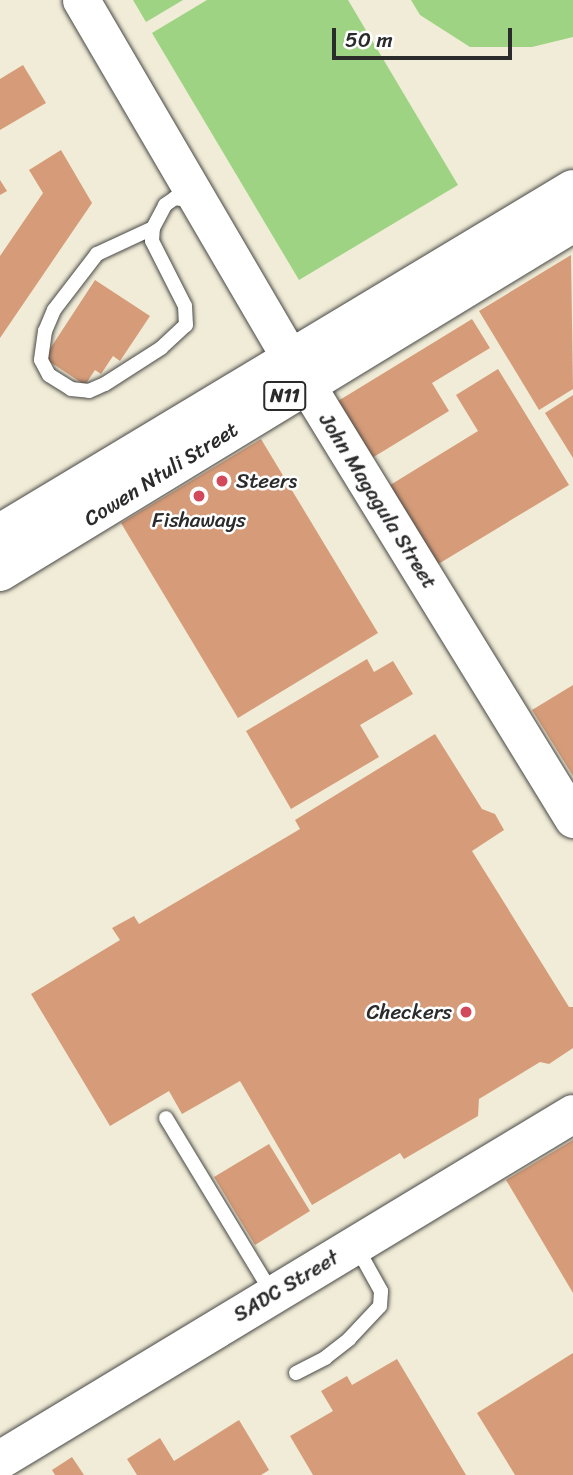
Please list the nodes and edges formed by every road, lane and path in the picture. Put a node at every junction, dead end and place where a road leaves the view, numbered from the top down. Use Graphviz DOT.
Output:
graph roads {
  1 [pos="81,0"];
  2 [pos="573,189"];
  3 [pos="202,203"];
  4 [pos="573,223"];
  5 [pos="153,228"];
  6 [pos="298,370"];
  7 [pos="0,533"];
  8 [pos="0,572"];
  9 [pos="573,819"];
  10 [pos="573,1114"];
  11 [pos="166,1118"];
  12 [pos="355,1244"];
  13 [pos="273,1294"];
  14 [pos="296,1373"];
  15 [pos="0,1460"];
  1 -- 3 [label="street, John Magagula Street"];
  2 -- 6 [label="main road, Cowen Ntuli Street / N11"];
  3 -- 5 [label="lane"];
  3 -- 6 [label="street, John Magagula Street"];
  4 -- 6 [label="main road, Cowen Ntuli Street / N11"];
  5 -- 5 [label="lane"];
  6 -- 7 [label="main road, Cowen Ntuli Street / N11"];
  6 -- 8 [label="main road, Cowen Ntuli Street / N11"];
  6 -- 9 [label="street, John Magagula Street"];
  10 -- 12 [label="main road, SADC Street"];
  11 -- 13 [label="lane"];
  12 -- 13 [label="main road, SADC Street"];
  12 -- 14 [label="lane"];
  13 -- 15 [label="main road, SADC Street"];
}
